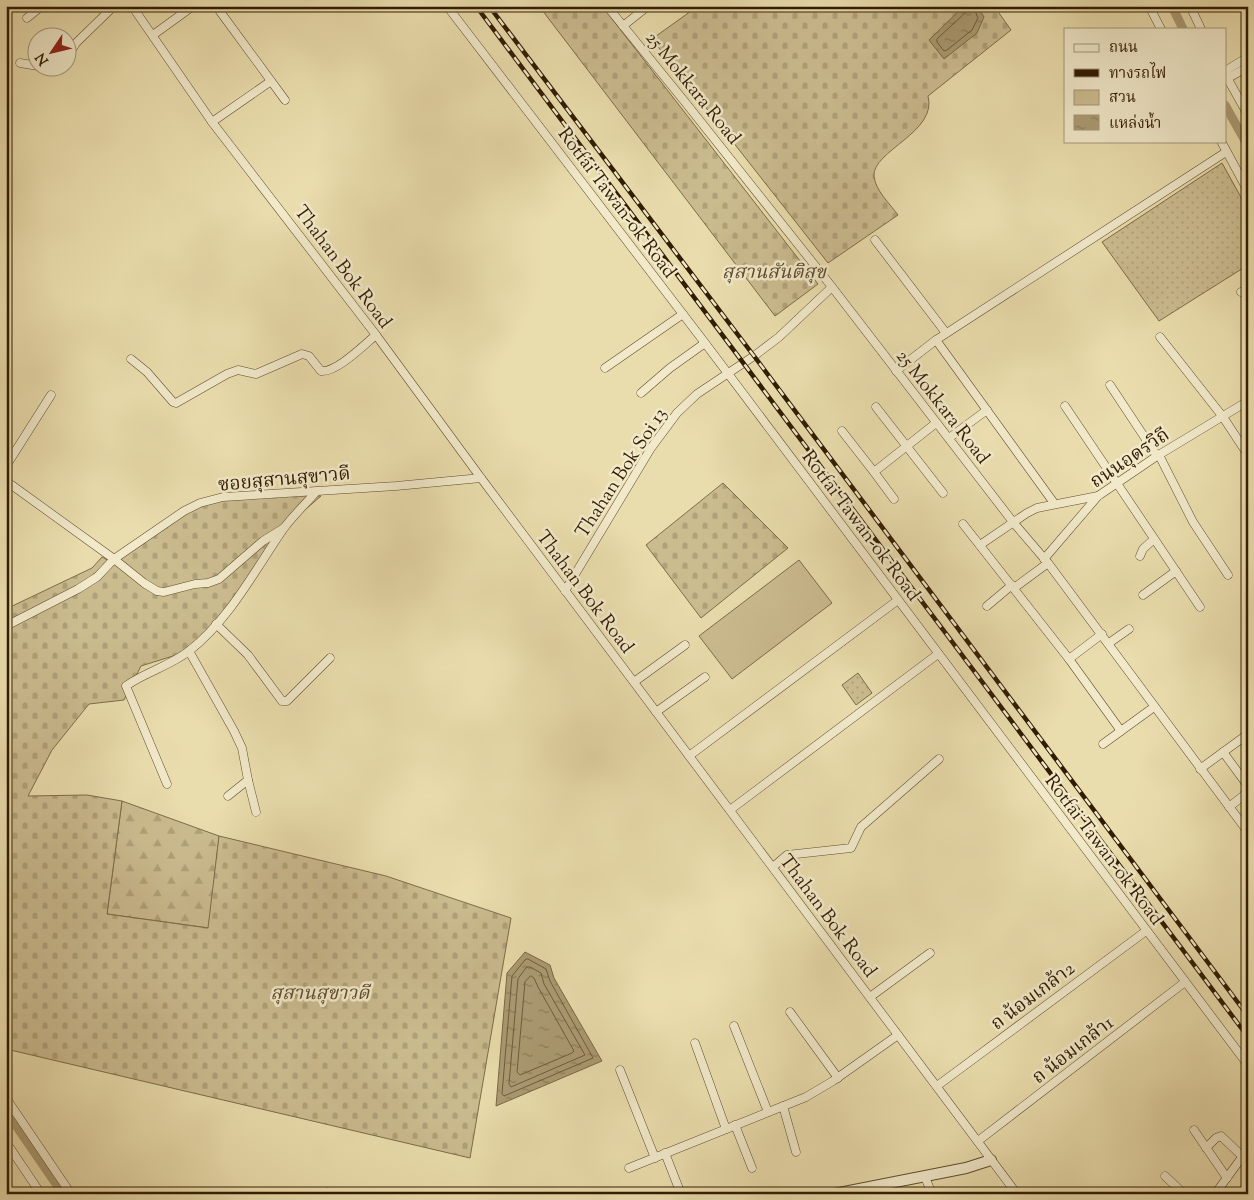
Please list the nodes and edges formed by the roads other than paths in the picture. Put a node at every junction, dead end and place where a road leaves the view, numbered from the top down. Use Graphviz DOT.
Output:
graph roads {
  1 [pos="42,6"];
  2 [pos="114,6"];
  3 [pos="132,6"];
  4 [pos="193,6"];
  5 [pos="216,6"];
  6 [pos="447,6"];
  7 [pos="607,6"];
  8 [pos="648,6"];
  9 [pos="1149,6"];
  10 [pos="1190,6"];
  11 [pos="27,18"];
  12 [pos="623,26"];
  13 [pos="1160,28"];
  14 [pos="1201,28"];
  15 [pos="153,35"];
  16 [pos="78,41"];
  17 [pos="1248,57"];
  18 [pos="20,62"];
  19 [pos="28,64"];
  20 [pos="1248,67"];
  21 [pos="1226,74"];
  22 [pos="271,81"];
  23 [pos="284,100"];
  24 [pos="1248,115"];
  25 [pos="212,122"];
  26 [pos="1221,142"];
  27 [pos="1226,152"];
  28 [pos="1248,191"];
  29 [pos="875,240"];
  30 [pos="832,288"];
  31 [pos="683,314"];
  32 [pos="946,333"];
  33 [pos="376,335"];
  34 [pos="1160,337"];
  35 [pos="936,340"];
  36 [pos="705,343"];
  37 [pos="131,359"];
  38 [pos="605,368"];
  39 [pos="896,371"];
  40 [pos="728,374"];
  41 [pos="1110,385"];
  42 [pos="642,394"];
  43 [pos="51,395"];
  44 [pos="1248,401"];
  45 [pos="1065,406"];
  46 [pos="876,407"];
  47 [pos="987,410"];
  48 [pos="1223,416"];
  49 [pos="936,423"];
  50 [pos="842,431"];
  51 [pos="949,438"];
  52 [pos="907,447"];
  53 [pos="1248,454"];
  54 [pos="1158,456"];
  55 [pos="6,466"];
  56 [pos="874,472"];
  57 [pos="481,478"];
  58 [pos="6,481"];
  59 [pos="1117,484"];
  60 [pos="317,491"];
  61 [pos="943,493"];
  62 [pos="1098,496"];
  63 [pos="894,499"];
  64 [pos="1054,504"];
  65 [pos="1013,522"];
  66 [pos="963,524"];
  67 [pos="285,527"];
  68 [pos="1154,539"];
  69 [pos="980,546"];
  70 [pos="1140,556"];
  71 [pos="114,559"];
  72 [pos="1046,561"];
  73 [pos="1176,571"];
  74 [pos="1228,575"];
  75 [pos="1013,587"];
  76 [pos="565,591"];
  77 [pos="1143,595"];
  78 [pos="898,600"];
  79 [pos="988,606"];
  80 [pos="1200,607"];
  81 [pos="216,624"];
  82 [pos="6,626"];
  83 [pos="1129,629"];
  84 [pos="1102,634"];
  85 [pos="1109,643"];
  86 [pos="685,645"];
  87 [pos="189,651"];
  88 [pos="938,654"];
  89 [pos="330,658"];
  90 [pos="1069,659"];
  91 [pos="705,677"];
  92 [pos="634,682"];
  93 [pos="1154,707"];
  94 [pos="656,712"];
  95 [pos="1122,731"];
  96 [pos="1248,734"];
  97 [pos="1103,744"];
  98 [pos="1223,752"];
  99 [pos="689,756"];
  100 [pos="940,759"];
  101 [pos="1200,768"];
  102 [pos="248,780"];
  103 [pos="167,784"];
  104 [pos="1248,787"];
  105 [pos="228,796"];
  106 [pos="1229,807"];
  107 [pos="730,810"];
  108 [pos="256,812"];
  109 [pos="1248,832"];
  110 [pos="773,867"];
  111 [pos="1146,931"];
  112 [pos="930,954"];
  113 [pos="1185,982"];
  114 [pos="870,997"];
  115 [pos="790,1012"];
  116 [pos="734,1026"];
  117 [pos="898,1034"];
  118 [pos="695,1044"];
  119 [pos="1248,1065"];
  120 [pos="620,1070"];
  121 [pos="838,1078"];
  122 [pos="937,1086"];
  123 [pos="6,1098"];
  124 [pos="783,1106"];
  125 [pos="768,1112"];
  126 [pos="736,1125"];
  127 [pos="726,1129"];
  128 [pos="1194,1130"];
  129 [pos="978,1141"];
  130 [pos="6,1142"];
  131 [pos="1206,1148"];
  132 [pos="1248,1149"];
  133 [pos="796,1152"];
  134 [pos="665,1153"];
  135 [pos="1242,1156"];
  136 [pos="655,1158"];
  137 [pos="991,1160"];
  138 [pos="629,1168"];
  139 [pos="752,1168"];
  140 [pos="1165,1176"];
  141 [pos="925,1177"];
  142 [pos="1227,1178"];
  143 [pos="41,1194"];
  144 [pos="71,1194"];
  145 [pos="320,1194"];
  146 [pos="330,1194"];
  147 [pos="681,1194"];
  148 [pos="834,1194"];
  149 [pos="932,1194"];
  150 [pos="1017,1194"];
  151 [pos="1184,1194"];
  152 [pos="1215,1194"];
  1 -- 11 [label="street"];
  2 -- 16 [label="street"];
  3 -- 15 [label="street, Thahan Bok Road"];
  4 -- 15 [label="street"];
  5 -- 22 [label="street"];
  6 -- 31 [label="street, Rotfai Tawan-ok Road"];
  7 -- 12 [label="street, 25 Mokkara Road"];
  8 -- 12 [label="street"];
  9 -- 13 [label="street"];
  10 -- 14 [label="street"];
  12 -- 30 [label="street, 25 Mokkara Road"];
  15 -- 25 [label="street, Thahan Bok Road"];
  17 -- 21 [label="street"];
  18 -- 19 [label="street"];
  20 -- 21 [label="street"];
  21 -- 24 [label="street"];
  22 -- 23 [label="street"];
  22 -- 25 [label="street"];
  25 -- 33 [label="street, Thahan Bok Road"];
  26 -- 27 [label="street"];
  27 -- 28 [label="street"];
  27 -- 32 [label="street"];
  29 -- 32 [label="street"];
  30 -- 39 [label="street, 25 Mokkara Road"];
  30 -- 40 [label="street, Thahan Bok Soi 13"];
  31 -- 36 [label="street, Rotfai Tawan-ok Road"];
  31 -- 38 [label="street"];
  32 -- 35 [label="street"];
  33 -- 37 [label="street"];
  33 -- 57 [label="street, Thahan Bok Road"];
  34 -- 48 [label="street"];
  35 -- 39 [label="street"];
  35 -- 47 [label="street"];
  36 -- 40 [label="street, Rotfai Tawan-ok Road"];
  36 -- 42 [label="street"];
  39 -- 49 [label="street, 25 Mokkara Road"];
  40 -- 76 [label="street, Thahan Bok Soi 13"];
  40 -- 78 [label="street, Rotfai Tawan-ok Road"];
  41 -- 54 [label="street"];
  43 -- 55 [label="street"];
  44 -- 48 [label="street, ถนนอุดรวิถี"];
  45 -- 59 [label="street"];
  46 -- 52 [label="street"];
  47 -- 51 [label="street"];
  47 -- 64 [label="street"];
  48 -- 53 [label="street"];
  48 -- 54 [label="street, ถนนอุดรวิถี"];
  49 -- 51 [label="street, 25 Mokkara Road"];
  49 -- 52 [label="street"];
  50 -- 56 [label="street"];
  51 -- 65 [label="street, 25 Mokkara Road"];
  52 -- 56 [label="street"];
  52 -- 61 [label="street"];
  54 -- 59 [label="street, ถนนอุดรวิถี"];
  54 -- 74 [label="street"];
  56 -- 63 [label="street"];
  57 -- 60 [label="street, ซอยสุสานสุขาวดี"];
  57 -- 76 [label="street, Thahan Bok Road"];
  58 -- 71 [label="street"];
  59 -- 62 [label="street, ถนนอุดรวิถี"];
  59 -- 68 [label="street"];
  60 -- 67 [label="street"];
  60 -- 71 [label="street, ซอยสุสานสุขาวดี"];
  62 -- 64 [label="street"];
  62 -- 72 [label="street, ถนนอุดรวิถี"];
  64 -- 65 [label="street"];
  65 -- 69 [label="street"];
  65 -- 72 [label="street, 25 Mokkara Road"];
  66 -- 69 [label="street"];
  67 -- 71 [label="street"];
  67 -- 81 [label="street"];
  68 -- 70 [label="street"];
  68 -- 73 [label="street"];
  69 -- 75 [label="street"];
  71 -- 82 [label="street, ซอยสุสานสุขาวดี"];
  72 -- 75 [label="street, ถนนอุดรวิถี"];
  72 -- 84 [label="street, 25 Mokkara Road"];
  73 -- 77 [label="street"];
  73 -- 80 [label="street"];
  75 -- 79 [label="street, ถนนอุดรวิถี"];
  75 -- 90 [label="street"];
  76 -- 92 [label="street, Thahan Bok Road"];
  78 -- 88 [label="street, Rotfai Tawan-ok Road"];
  78 -- 99 [label="street"];
  81 -- 87 [label="street"];
  81 -- 89 [label="street"];
  83 -- 85 [label="street"];
  84 -- 85 [label="street, 25 Mokkara Road"];
  84 -- 90 [label="street"];
  85 -- 93 [label="street, 25 Mokkara Road"];
  86 -- 92 [label="street"];
  87 -- 102 [label="street"];
  87 -- 103 [label="street"];
  88 -- 107 [label="street"];
  88 -- 111 [label="street, Rotfai Tawan-ok Road"];
  90 -- 95 [label="street"];
  91 -- 94 [label="street"];
  92 -- 94 [label="street, Thahan Bok Road"];
  93 -- 95 [label="street"];
  93 -- 101 [label="street, 25 Mokkara Road"];
  94 -- 99 [label="street, Thahan Bok Road"];
  95 -- 97 [label="street"];
  96 -- 98 [label="street"];
  98 -- 101 [label="street"];
  98 -- 104 [label="street"];
  99 -- 107 [label="street, Thahan Bok Road"];
  100 -- 110 [label="street"];
  101 -- 106 [label="street, 25 Mokkara Road"];
  102 -- 105 [label="street"];
  102 -- 108 [label="street"];
  104 -- 106 [label="street"];
  106 -- 109 [label="street, 25 Mokkara Road"];
  107 -- 110 [label="street, Thahan Bok Road"];
  110 -- 114 [label="street, Thahan Bok Road"];
  111 -- 113 [label="street, Rotfai Tawan-ok Road"];
  111 -- 122 [label="street, ถ น้อมเกล้า2"];
  112 -- 114 [label="street"];
  113 -- 119 [label="street, Rotfai Tawan-ok Road"];
  113 -- 129 [label="street, ถ น้อมเกล้า1"];
  114 -- 117 [label="street, Thahan Bok Road"];
  115 -- 121 [label="street"];
  116 -- 125 [label="street"];
  117 -- 121 [label="street"];
  117 -- 122 [label="street, Thahan Bok Road"];
  118 -- 127 [label="street"];
  120 -- 136 [label="street"];
  121 -- 124 [label="street"];
  122 -- 129 [label="street, Thahan Bok Road"];
  123 -- 144 [label="street"];
  124 -- 125 [label="street"];
  124 -- 133 [label="street"];
  125 -- 126 [label="street"];
  126 -- 127 [label="street"];
  126 -- 139 [label="street"];
  127 -- 134 [label="street"];
  128 -- 131 [label="street"];
  129 -- 137 [label="street, Thahan Bok Road"];
  130 -- 143 [label="street"];
  131 -- 135 [label="street"];
  131 -- 142 [label="street"];
  132 -- 135 [label="street"];
  134 -- 136 [label="street"];
  134 -- 147 [label="street"];
  135 -- 142 [label="street"];
  136 -- 138 [label="street"];
  137 -- 141 [label="street"];
  137 -- 150 [label="street, Thahan Bok Road"];
  140 -- 151 [label="street"];
  141 -- 148 [label="street"];
  141 -- 149 [label="street"];
  142 -- 152 [label="street"];
  145 -- 146 [label="street"];
}
